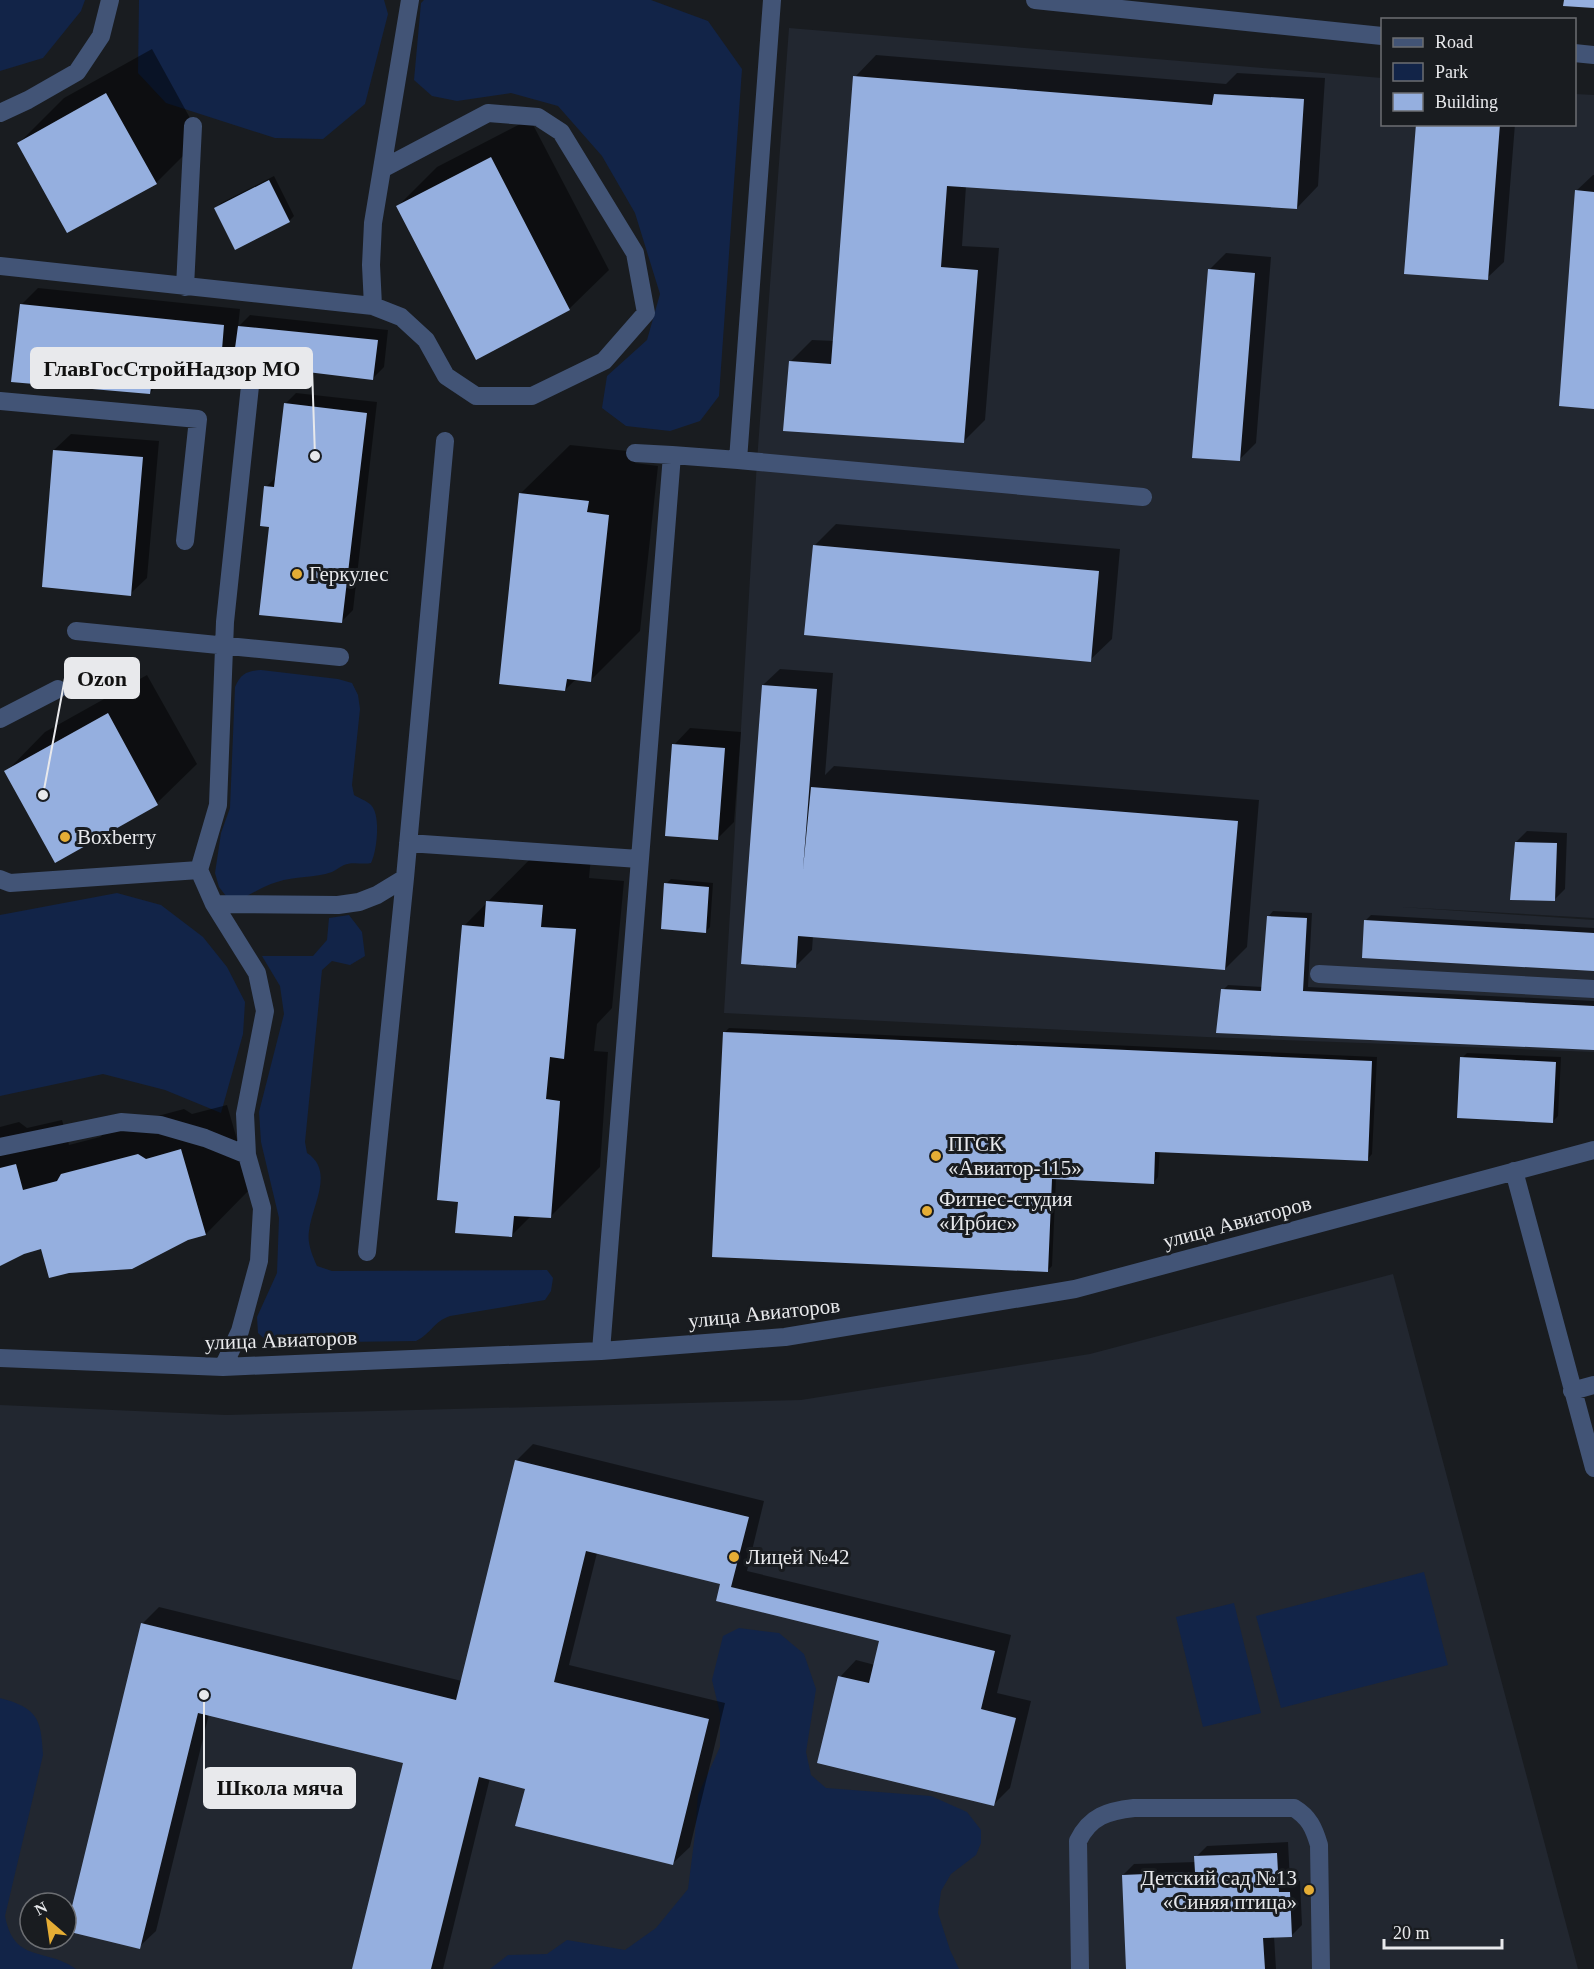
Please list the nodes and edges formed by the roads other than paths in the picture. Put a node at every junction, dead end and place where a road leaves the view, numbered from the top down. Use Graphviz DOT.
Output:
graph roads {
  1 [pos="110,0"];
  2 [pos="410,0"];
  3 [pos="772,0"];
  4 [pos="1035,0"];
  5 [pos="1381,36"];
  6 [pos="1576,53"];
  7 [pos="1594,55"];
  8 [pos="0,113"];
  9 [pos="192,126"];
  10 [pos="382,169"];
  11 [pos="0,267"];
  12 [pos="185,287"];
  13 [pos="373,306"];
  14 [pos="250,386"];
  15 [pos="0,401"];
  16 [pos="445,441"];
  17 [pos="635,453"];
  18 [pos="672,455"];
  19 [pos="738,460"];
  20 [pos="1143,496"];
  21 [pos="185,541"];
  22 [pos="76,631"];
  23 [pos="224,647"];
  24 [pos="340,657"];
  25 [pos="58,689"];
  26 [pos="0,719"];
  27 [pos="408,843"];
  28 [pos="639,859"];
  29 [pos="199,870"];
  30 [pos="405,878"];
  31 [pos="0,879"];
  32 [pos="214,904"];
  33 [pos="1319,974"];
  34 [pos="1594,989"];
  35 [pos="0,1147"];
  36 [pos="1594,1150"];
  37 [pos="247,1155"];
  38 [pos="1514,1171"];
  39 [pos="367,1252"];
  40 [pos="601,1351"];
  41 [pos="0,1358"];
  42 [pos="223,1367"];
  43 [pos="1594,1385"];
  44 [pos="1572,1391"];
  45 [pos="1594,1468"];
  46 [pos="1080,1969"];
  47 [pos="1321,1969"];
  1 -- 8 [label="street"];
  2 -- 10 [label="street"];
  3 -- 19 [label="street"];
  4 -- 5 [label="street"];
  6 -- 7 [label="street"];
  9 -- 12 [label="street"];
  10 -- 13 [label="street"];
  10 -- 13 [label="street"];
  11 -- 12 [label="street"];
  12 -- 13 [label="street"];
  14 -- 23 [label="street"];
  15 -- 21 [label="street"];
  16 -- 27 [label="street"];
  17 -- 18 [label="street"];
  18 -- 19 [label="street"];
  18 -- 28 [label="street"];
  19 -- 20 [label="street"];
  22 -- 23 [label="street"];
  23 -- 24 [label="street"];
  23 -- 29 [label="street"];
  25 -- 26 [label="street"];
  27 -- 28 [label="street"];
  27 -- 30 [label="street"];
  28 -- 40 [label="street"];
  29 -- 31 [label="street"];
  29 -- 32 [label="street"];
  30 -- 32 [label="street"];
  30 -- 39 [label="street"];
  32 -- 37 [label="street"];
  33 -- 34 [label="street"];
  35 -- 37 [label="street"];
  36 -- 38 [label="street, улица Авиаторов"];
  37 -- 42 [label="street"];
  38 -- 40 [label="street, улица Авиаторов"];
  38 -- 44 [label="street"];
  40 -- 42 [label="street, улица Авиаторов"];
  41 -- 42 [label="street, улица Авиаторов"];
  43 -- 44 [label="street"];
  44 -- 45 [label="street"];
  46 -- 47 [label="street"];
}
